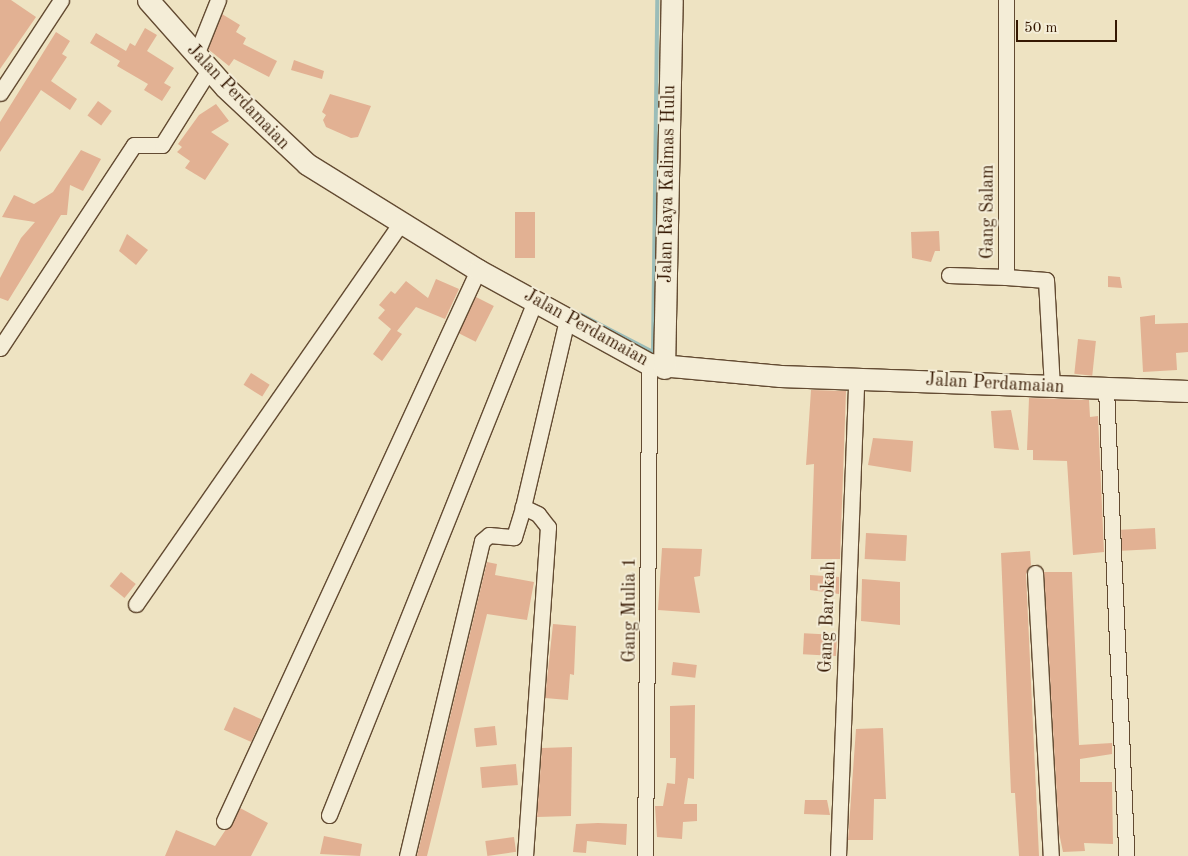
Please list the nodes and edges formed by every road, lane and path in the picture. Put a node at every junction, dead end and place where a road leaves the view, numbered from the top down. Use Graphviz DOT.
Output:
graph roads {
  1 [pos="60,0"];
  2 [pos="148,0"];
  3 [pos="218,0"];
  4 [pos="672,0"];
  5 [pos="1006,0"];
  6 [pos="202,62"];
  7 [pos="0,93"];
  8 [pos="400,224"];
  9 [pos="478,270"];
  10 [pos="949,275"];
  11 [pos="1006,276"];
  12 [pos="534,301"];
  13 [pos="567,319"];
  14 [pos="0,348"];
  15 [pos="657,366"];
  16 [pos="856,378"];
  17 [pos="1052,387"];
  18 [pos="1106,389"];
  19 [pos="1188,390"];
  20 [pos="523,507"];
  21 [pos="1035,573"];
  22 [pos="136,604"];
  23 [pos="329,815"];
  24 [pos="224,821"];
  25 [pos="407,856"];
  26 [pos="525,856"];
  27 [pos="645,856"];
  28 [pos="838,856"];
  29 [pos="1051,856"];
  30 [pos="1126,856"];
  1 -- 7 [label="street"];
  2 -- 6 [label="street, Jalan Perdamaian"];
  3 -- 6 [label="street"];
  4 -- 15 [label="street, Jalan Raya Kalimas Hulu"];
  5 -- 11 [label="street, Gang Salam"];
  6 -- 8 [label="street, Jalan Perdamaian"];
  6 -- 14 [label="street"];
  8 -- 9 [label="street, Jalan Perdamaian"];
  8 -- 22 [label="street"];
  9 -- 12 [label="street, Jalan Perdamaian"];
  9 -- 24 [label="street"];
  10 -- 11 [label="street"];
  11 -- 17 [label="street, Gang Salam"];
  12 -- 13 [label="street, Jalan Perdamaian"];
  12 -- 23 [label="street"];
  13 -- 15 [label="street, Jalan Perdamaian"];
  13 -- 20 [label="street"];
  15 -- 16 [label="street, Jalan Perdamaian"];
  15 -- 27 [label="street, Gang Mulia 1"];
  16 -- 17 [label="street, Jalan Perdamaian"];
  16 -- 28 [label="street, Gang Barokah"];
  17 -- 18 [label="street, Jalan Perdamaian"];
  18 -- 19 [label="street, Jalan Perdamaian"];
  18 -- 30 [label="street"];
  20 -- 25 [label="street"];
  20 -- 26 [label="street"];
  21 -- 29 [label="street"];
}
